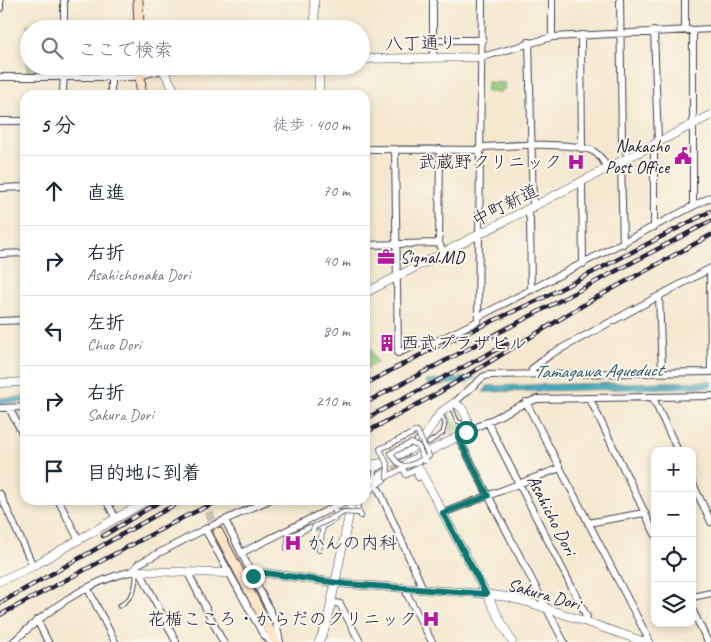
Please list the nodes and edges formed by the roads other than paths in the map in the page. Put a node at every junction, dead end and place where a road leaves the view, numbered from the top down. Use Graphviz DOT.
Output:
graph roads {
  1 [pos="0,0"];
  2 [pos="64,0"];
  3 [pos="314,0"];
  4 [pos="433,0"];
  5 [pos="482,0"];
  6 [pos="552,0"];
  7 [pos="620,0"];
  8 [pos="685,0"];
  9 [pos="139,2"];
  10 [pos="0,8"];
  11 [pos="64,20"];
  12 [pos="138,20"];
  13 [pos="142,20"];
  14 [pos="315,20"];
  15 [pos="711,29"];
  16 [pos="685,30"];
  17 [pos="693,30"];
  18 [pos="654,31"];
  19 [pos="620,33"];
  20 [pos="581,35"];
  21 [pos="552,37"];
  22 [pos="433,40"];
  23 [pos="483,40"];
  24 [pos="529,42"];
  25 [pos="482,57"];
  26 [pos="433,58"];
  27 [pos="370,59"];
  28 [pos="116,75"];
  29 [pos="140,75"];
  30 [pos="166,75"];
  31 [pos="319,75"];
  32 [pos="110,76"];
  33 [pos="0,77"];
  34 [pos="64,77"];
  35 [pos="64,90"];
  36 [pos="111,90"];
  37 [pos="141,90"];
  38 [pos="174,90"];
  39 [pos="319,90"];
  40 [pos="711,115"];
  41 [pos="0,121"];
  42 [pos="20,121"];
  43 [pos="693,124"];
  44 [pos="656,143"];
  45 [pos="530,145"];
  46 [pos="395,148"];
  47 [pos="481,148"];
  48 [pos="582,148"];
  49 [pos="370,149"];
  50 [pos="440,149"];
  51 [pos="626,152"];
  52 [pos="620,162"];
  53 [pos="607,169"];
  54 [pos="582,182"];
  55 [pos="20,187"];
  56 [pos="0,188"];
  57 [pos="711,197"];
  58 [pos="693,206"];
  59 [pos="530,209"];
  60 [pos="654,227"];
  61 [pos="480,235"];
  62 [pos="439,243"];
  63 [pos="370,244"];
  64 [pos="396,244"];
  65 [pos="623,244"];
  66 [pos="20,253"];
  67 [pos="444,253"];
  68 [pos="0,254"];
  69 [pos="583,264"];
  70 [pos="710,269"];
  71 [pos="397,277"];
  72 [pos="370,290"];
  73 [pos="531,290"];
  74 [pos="660,296"];
  75 [pos="478,317"];
  76 [pos="20,320"];
  77 [pos="0,321"];
  78 [pos="662,372"];
  79 [pos="711,372"];
  80 [pos="532,374"];
  81 [pos="0,382"];
  82 [pos="20,382"];
  83 [pos="711,396"];
  84 [pos="652,398"];
  85 [pos="590,399"];
  86 [pos="526,402"];
  87 [pos="453,404"];
  88 [pos="20,407"];
  89 [pos="0,408"];
  90 [pos="9,408"];
  91 [pos="440,412"];
  92 [pos="487,422"];
  93 [pos="20,429"];
  94 [pos="469,429"];
  95 [pos="458,437"];
  96 [pos="676,447"];
  97 [pos="382,448"];
  98 [pos="419,454"];
  99 [pos="396,458"];
  100 [pos="382,464"];
  101 [pos="370,465"];
  102 [pos="370,468"];
  103 [pos="560,468"];
  104 [pos="375,470"];
  105 [pos="400,470"];
  106 [pos="394,473"];
  107 [pos="385,476"];
  108 [pos="418,478"];
  109 [pos="370,480"];
  110 [pos="370,482"];
  111 [pos="519,484"];
  112 [pos="370,490"];
  113 [pos="379,490"];
  114 [pos="696,490"];
  115 [pos="0,494"];
  116 [pos="488,496"];
  117 [pos="60,505"];
  118 [pos="109,505"];
  119 [pos="140,505"];
  120 [pos="258,505"];
  121 [pos="338,505"];
  122 [pos="351,505"];
  123 [pos="358,505"];
  124 [pos="443,513"];
  125 [pos="644,513"];
  126 [pos="116,519"];
  127 [pos="225,520"];
  128 [pos="588,522"];
  129 [pos="711,522"];
  130 [pos="324,524"];
  131 [pos="651,526"];
  132 [pos="205,529"];
  133 [pos="218,532"];
  134 [pos="78,540"];
  135 [pos="287,548"];
  136 [pos="319,550"];
  137 [pos="242,553"];
  138 [pos="33,566"];
  139 [pos="137,571"];
  140 [pos="188,573"];
  141 [pos="228,573"];
  142 [pos="253,576"];
  143 [pos="0,581"];
  144 [pos="335,583"];
  145 [pos="406,588"];
  146 [pos="88,589"];
  147 [pos="420,589"];
  148 [pos="711,593"];
  149 [pos="486,594"];
  150 [pos="696,596"];
  151 [pos="331,602"];
  152 [pos="119,606"];
  153 [pos="546,608"];
  154 [pos="696,617"];
  155 [pos="37,620"];
  156 [pos="586,622"];
  157 [pos="13,642"];
  158 [pos="48,642"];
  159 [pos="115,642"];
  160 [pos="176,642"];
  161 [pos="223,642"];
  162 [pos="271,642"];
  163 [pos="278,642"];
  164 [pos="319,642"];
  165 [pos="360,642"];
  166 [pos="432,642"];
  167 [pos="512,642"];
  168 [pos="564,642"];
  169 [pos="645,642"];
  170 [pos="650,642"];
  171 [pos="708,642"];
  1 -- 10 [label="street"];
  2 -- 11 [label="street"];
  3 -- 14 [label="street"];
  4 -- 22 [label="street"];
  5 -- 23 [label="street"];
  6 -- 21 [label="street"];
  7 -- 19 [label="street"];
  8 -- 16 [label="street"];
  9 -- 12 [label="main road"];
  9 -- 13 [label="street"];
  15 -- 17 [label="street"];
  16 -- 17 [label="street"];
  16 -- 18 [label="street"];
  17 -- 43 [label="street"];
  18 -- 19 [label="street"];
  18 -- 44 [label="street"];
  19 -- 20 [label="street"];
  19 -- 51 [label="street"];
  20 -- 21 [label="street"];
  20 -- 48 [label="street"];
  21 -- 24 [label="street"];
  22 -- 23 [label="street"];
  22 -- 26 [label="street"];
  23 -- 25 [label="street"];
  24 -- 25 [label="street"];
  24 -- 45 [label="street"];
  25 -- 26 [label="street, 八丁通り"];
  25 -- 47 [label="street"];
  26 -- 27 [label="street, 八丁通り"];
  28 -- 32 [label="street"];
  29 -- 37 [label="main road"];
  30 -- 38 [label="street"];
  31 -- 39 [label="street"];
  32 -- 34 [label="street"];
  32 -- 36 [label="street"];
  33 -- 34 [label="street"];
  34 -- 35 [label="street"];
  40 -- 43 [label="street, 中町新道"];
  41 -- 42 [label="street"];
  43 -- 44 [label="street, 中町新道"];
  43 -- 58 [label="street"];
  44 -- 52 [label="street, 中町新道"];
  44 -- 60 [label="street"];
  45 -- 47 [label="street"];
  45 -- 48 [label="street"];
  45 -- 59 [label="street"];
  46 -- 49 [label="street"];
  46 -- 50 [label="street"];
  46 -- 64 [label="street"];
  47 -- 50 [label="street"];
  47 -- 61 [label="street"];
  48 -- 53 [label="street"];
  50 -- 62 [label="street"];
  52 -- 53 [label="street, 中町新道"];
  52 -- 65 [label="street"];
  53 -- 54 [label="street, 中町新道"];
  54 -- 59 [label="street, 中町新道"];
  54 -- 69 [label="street"];
  55 -- 56 [label="street"];
  57 -- 58 [label="street"];
  58 -- 60 [label="street"];
  59 -- 61 [label="street, 中町新道"];
  59 -- 73 [label="street"];
  60 -- 65 [label="street"];
  61 -- 67 [label="street, 中町新道"];
  61 -- 75 [label="street"];
  62 -- 64 [label="street"];
  62 -- 67 [label="street"];
  63 -- 64 [label="street"];
  64 -- 71 [label="street"];
  65 -- 69 [label="street"];
  66 -- 68 [label="street"];
  67 -- 71 [label="street, 中町新道"];
  69 -- 73 [label="street"];
  70 -- 74 [label="street"];
  70 -- 79 [label="street"];
  71 -- 72 [label="street, 中町新道"];
  71 -- 75 [label="street"];
  73 -- 75 [label="street"];
  74 -- 78 [label="street"];
  74 -- 80 [label="street"];
  76 -- 77 [label="street"];
  78 -- 79 [label="street"];
  78 -- 80 [label="street"];
  80 -- 87 [label="street"];
  81 -- 82 [label="street"];
  83 -- 84 [label="street"];
  84 -- 85 [label="street"];
  84 -- 96 [label="street"];
  85 -- 86 [label="street"];
  85 -- 125 [label="street"];
  86 -- 92 [label="street"];
  86 -- 103 [label="street"];
  87 -- 91 [label="street"];
  87 -- 94 [label="street"];
  88 -- 90 [label="street"];
  89 -- 90 [label="street"];
  90 -- 93 [label="street"];
  91 -- 98 [label="street"];
  91 -- 98 [label="lane"];
  92 -- 94 [label="street"];
  92 -- 111 [label="street, Asahicho Dori"];
  94 -- 95 [label="street"];
  95 -- 98 [label="street"];
  95 -- 116 [label="street"];
  97 -- 98 [label="street, bridge"];
  97 -- 106 [label="street, bridge"];
  97 -- 107 [label="street, bridge"];
  98 -- 99 [label="street"];
  98 -- 99 [label="street, bridge"];
  98 -- 99 [label="street, bridge"];
  98 -- 105 [label="street, bridge"];
  98 -- 108 [label="street"];
  98 -- 124 [label="street"];
  99 -- 105 [label="street, bridge"];
  100 -- 101 [label="street"];
  100 -- 104 [label="lane"];
  102 -- 104 [label="lane"];
  103 -- 111 [label="street"];
  103 -- 128 [label="street"];
  104 -- 109 [label="lane"];
  105 -- 106 [label="street, bridge"];
  106 -- 107 [label="street, bridge"];
  107 -- 110 [label="street"];
  107 -- 112 [label="street"];
  111 -- 116 [label="street"];
  111 -- 156 [label="street, Asahicho Dori"];
  113 -- 147 [label="street"];
  114 -- 129 [label="street"];
  115 -- 138 [label="street"];
  116 -- 124 [label="street"];
  116 -- 153 [label="street"];
  117 -- 134 [label="street"];
  118 -- 126 [label="street"];
  119 -- 126 [label="street"];
  120 -- 127 [label="street"];
  121 -- 137 [label="street"];
  122 -- 144 [label="street"];
  123 -- 130 [label="street, bridge"];
  124 -- 149 [label="street"];
  125 -- 128 [label="street"];
  125 -- 131 [label="street"];
  126 -- 134 [label="street"];
  127 -- 132 [label="street"];
  127 -- 137 [label="street"];
  128 -- 170 [label="street"];
  130 -- 135 [label="street, bridge"];
  130 -- 136 [label="street"];
  132 -- 139 [label="street"];
  132 -- 141 [label="street"];
  133 -- 163 [label="main road"];
  134 -- 138 [label="street"];
  137 -- 142 [label="street"];
  138 -- 143 [label="street"];
  139 -- 140 [label="street"];
  139 -- 146 [label="street"];
  139 -- 152 [label="lane"];
  139 -- 160 [label="street"];
  140 -- 141 [label="street"];
  140 -- 161 [label="street"];
  141 -- 162 [label="street"];
  142 -- 144 [label="street, Sakura Dori"];
  142 -- 163 [label="street"];
  144 -- 145 [label="street, Sakura Dori"];
  144 -- 151 [label="street"];
  145 -- 147 [label="street, Sakura Dori"];
  145 -- 166 [label="street"];
  146 -- 155 [label="street"];
  146 -- 159 [label="street"];
  147 -- 149 [label="street, Sakura Dori"];
  148 -- 150 [label="street"];
  149 -- 153 [label="street, Sakura Dori"];
  149 -- 167 [label="street"];
  151 -- 164 [label="street"];
  151 -- 165 [label="street"];
  153 -- 156 [label="street, Sakura Dori"];
  153 -- 168 [label="street"];
  154 -- 171 [label="street"];
  155 -- 157 [label="street"];
  155 -- 158 [label="street"];
  156 -- 169 [label="street, Sakura Dori"];
}
